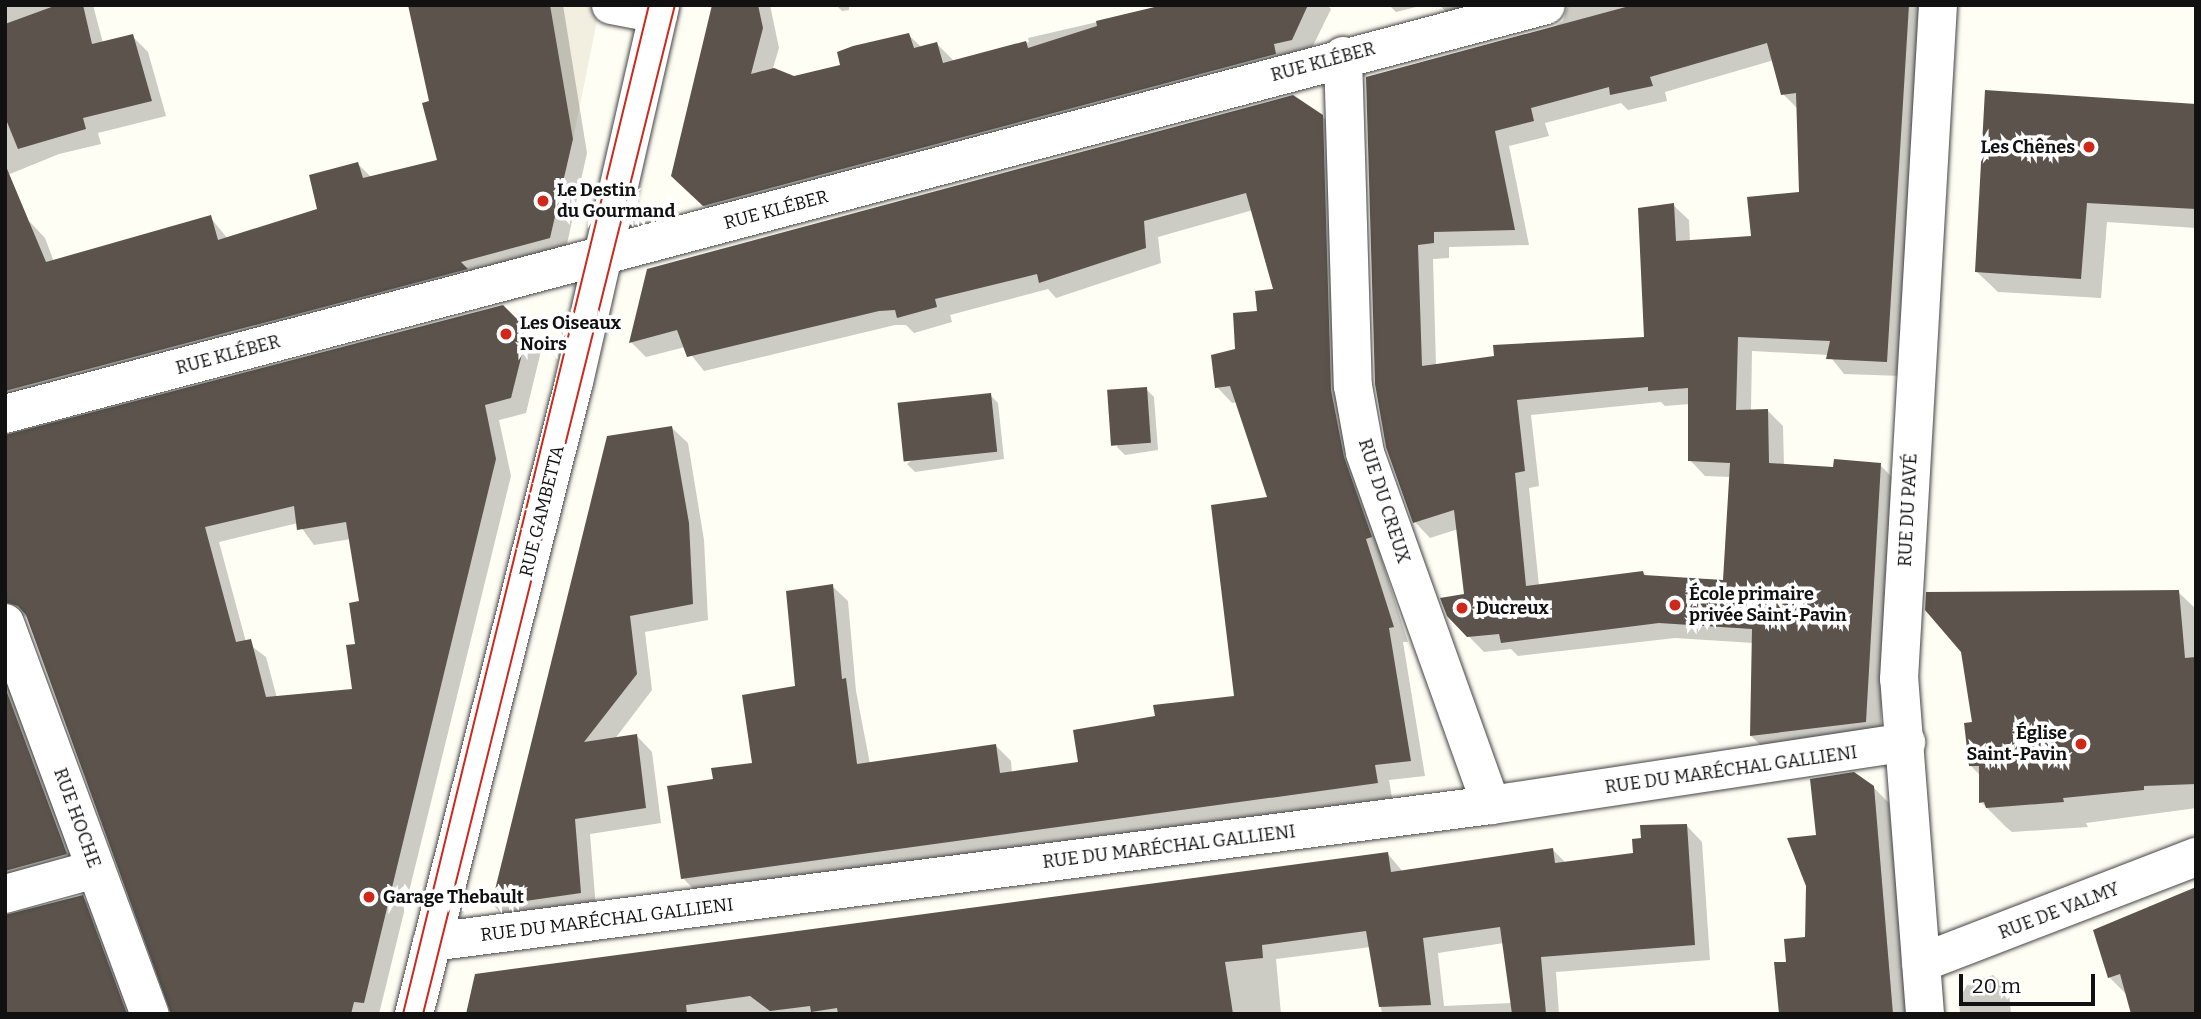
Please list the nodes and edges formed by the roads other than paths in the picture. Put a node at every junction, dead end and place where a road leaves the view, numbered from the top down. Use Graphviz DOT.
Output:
graph roads {
  1 [pos="611,5"];
  2 [pos="1546,5"];
  3 [pos="1938,5"];
  4 [pos="659,10"];
  5 [pos="1343,56"];
  6 [pos="600,257"];
  7 [pos="5,414"];
  8 [pos="5,623"];
  9 [pos="1906,741"];
  10 [pos="1491,805"];
  11 [pos="2196,857"];
  12 [pos="96,869"];
  13 [pos="5,894"];
  14 [pos="432,942"];
  15 [pos="1921,963"];
  16 [pos="150,1014"];
  17 [pos="414,1014"];
  18 [pos="1925,1014"];
  1 -- 4 [label="street"];
  2 -- 5 [label="street, RUE KLÉBER"];
  3 -- 9 [label="street, RUE DU PAVÉ"];
  4 -- 6 [label="street, RUE GAMBETTA"];
  5 -- 6 [label="street, RUE KLÉBER"];
  5 -- 10 [label="street, RUE DU CREUX"];
  6 -- 7 [label="street, RUE KLÉBER"];
  6 -- 14 [label="street, RUE GAMBETTA"];
  8 -- 12 [label="street, RUE HOCHE"];
  9 -- 10 [label="street, RUE DU MARÉCHAL GALLIENI"];
  9 -- 15 [label="street, RUE DU PAVÉ"];
  10 -- 14 [label="street, RUE DU MARÉCHAL GALLIENI"];
  11 -- 15 [label="street, RUE DE VALMY"];
  12 -- 13 [label="street"];
  12 -- 16 [label="street, RUE HOCHE"];
  14 -- 17 [label="street, RUE GAMBETTA"];
  15 -- 18 [label="street, RUE DU PAVÉ"];
}
